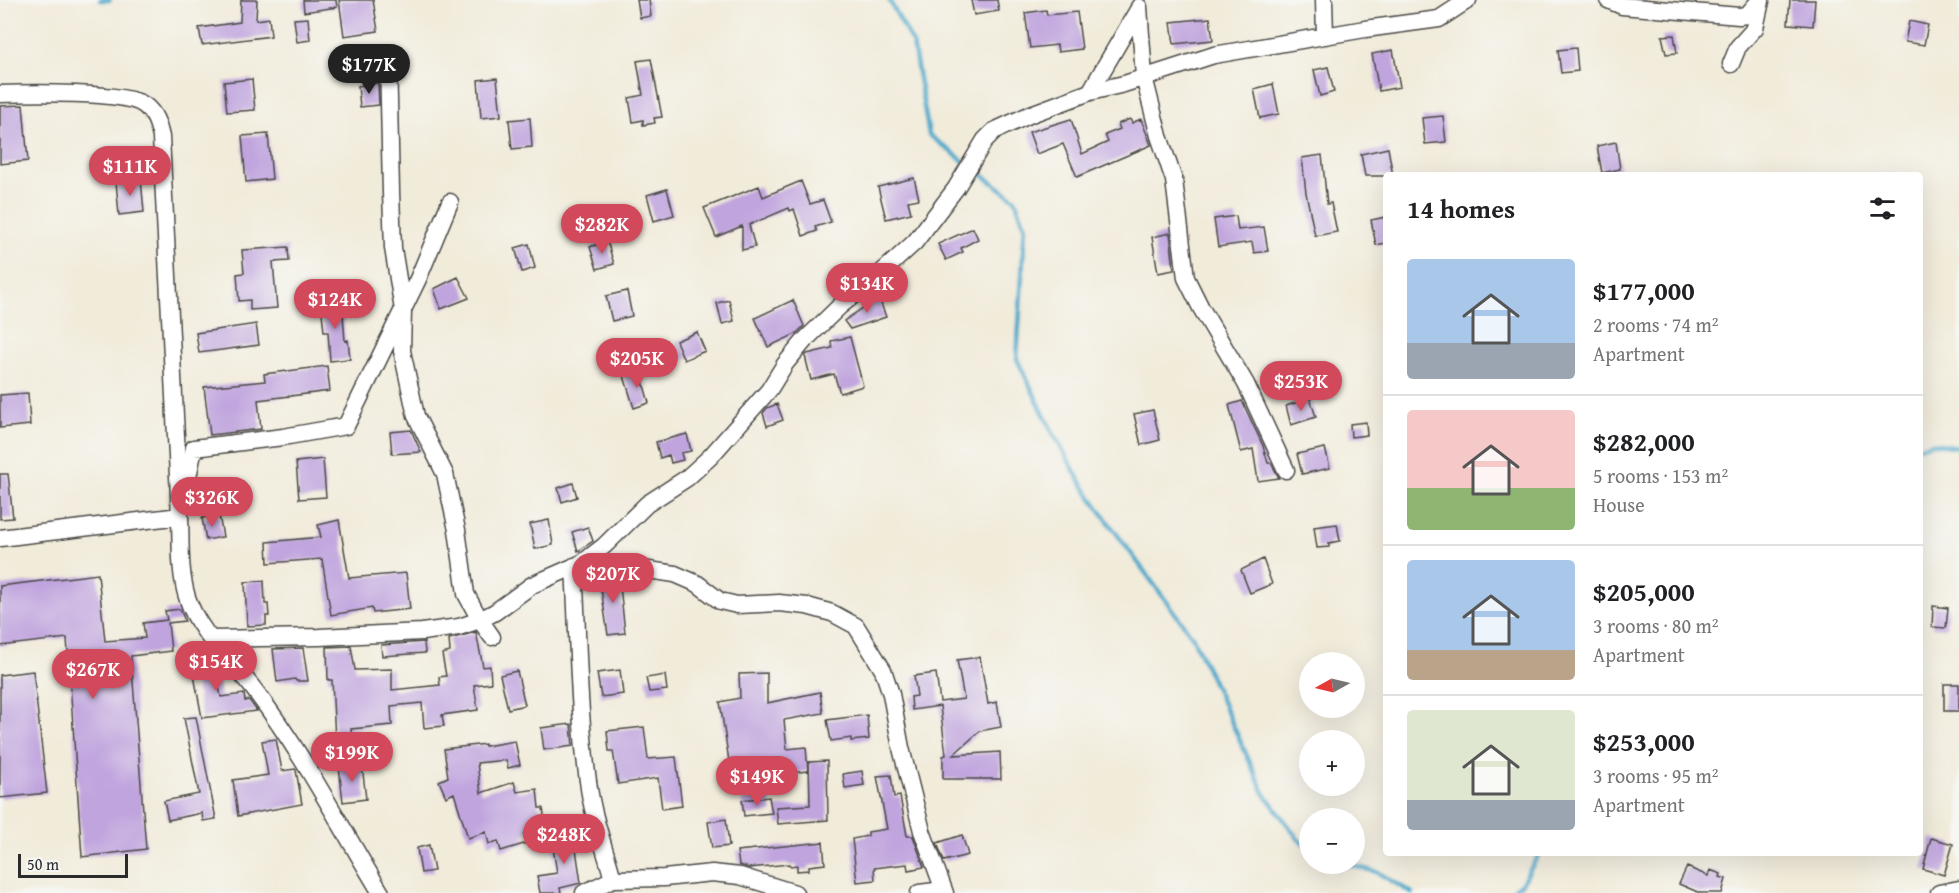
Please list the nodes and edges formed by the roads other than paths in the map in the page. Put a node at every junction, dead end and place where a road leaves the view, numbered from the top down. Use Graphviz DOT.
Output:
graph roads {
  1 [pos="1324,0"];
  2 [pos="1468,0"];
  3 [pos="1608,0"];
  4 [pos="1761,0"];
  5 [pos="1139,4"];
  6 [pos="1325,36"];
  7 [pos="388,55"];
  8 [pos="1731,64"];
  9 [pos="1144,77"];
  10 [pos="1090,92"];
  11 [pos="0,94"];
  12 [pos="450,202"];
  13 [pos="403,310"];
  14 [pos="1287,470"];
  15 [pos="180,516"];
  16 [pos="0,538"];
  17 [pos="578,564"];
  18 [pos="480,620"];
  19 [pos="492,637"];
  20 [pos="212,639"];
  21 [pos="613,879"];
  22 [pos="1959,889"];
  23 [pos="945,892"];
  24 [pos="381,893"];
  25 [pos="584,893"];
  26 [pos="795,893"];
  27 [pos="920,893"];
  28 [pos="1939,893"];
  1 -- 6 [label="street"];
  2 -- 6 [label="street"];
  3 -- 4 [label="street"];
  4 -- 8 [label="street"];
  5 -- 9 [label="street"];
  5 -- 10 [label="street"];
  6 -- 9 [label="street"];
  7 -- 13 [label="street"];
  9 -- 10 [label="street"];
  9 -- 14 [label="street"];
  10 -- 17 [label="street"];
  11 -- 15 [label="street"];
  12 -- 13 [label="street"];
  13 -- 15 [label="street"];
  13 -- 18 [label="street"];
  15 -- 16 [label="street"];
  15 -- 20 [label="street"];
  17 -- 18 [label="street"];
  17 -- 21 [label="street"];
  17 -- 23 [label="street"];
  18 -- 19 [label="street"];
  18 -- 20 [label="street"];
  20 -- 24 [label="street"];
  21 -- 25 [label="street"];
  21 -- 26 [label="street"];
  22 -- 28 [label="street"];
  23 -- 27 [label="street"];
}
